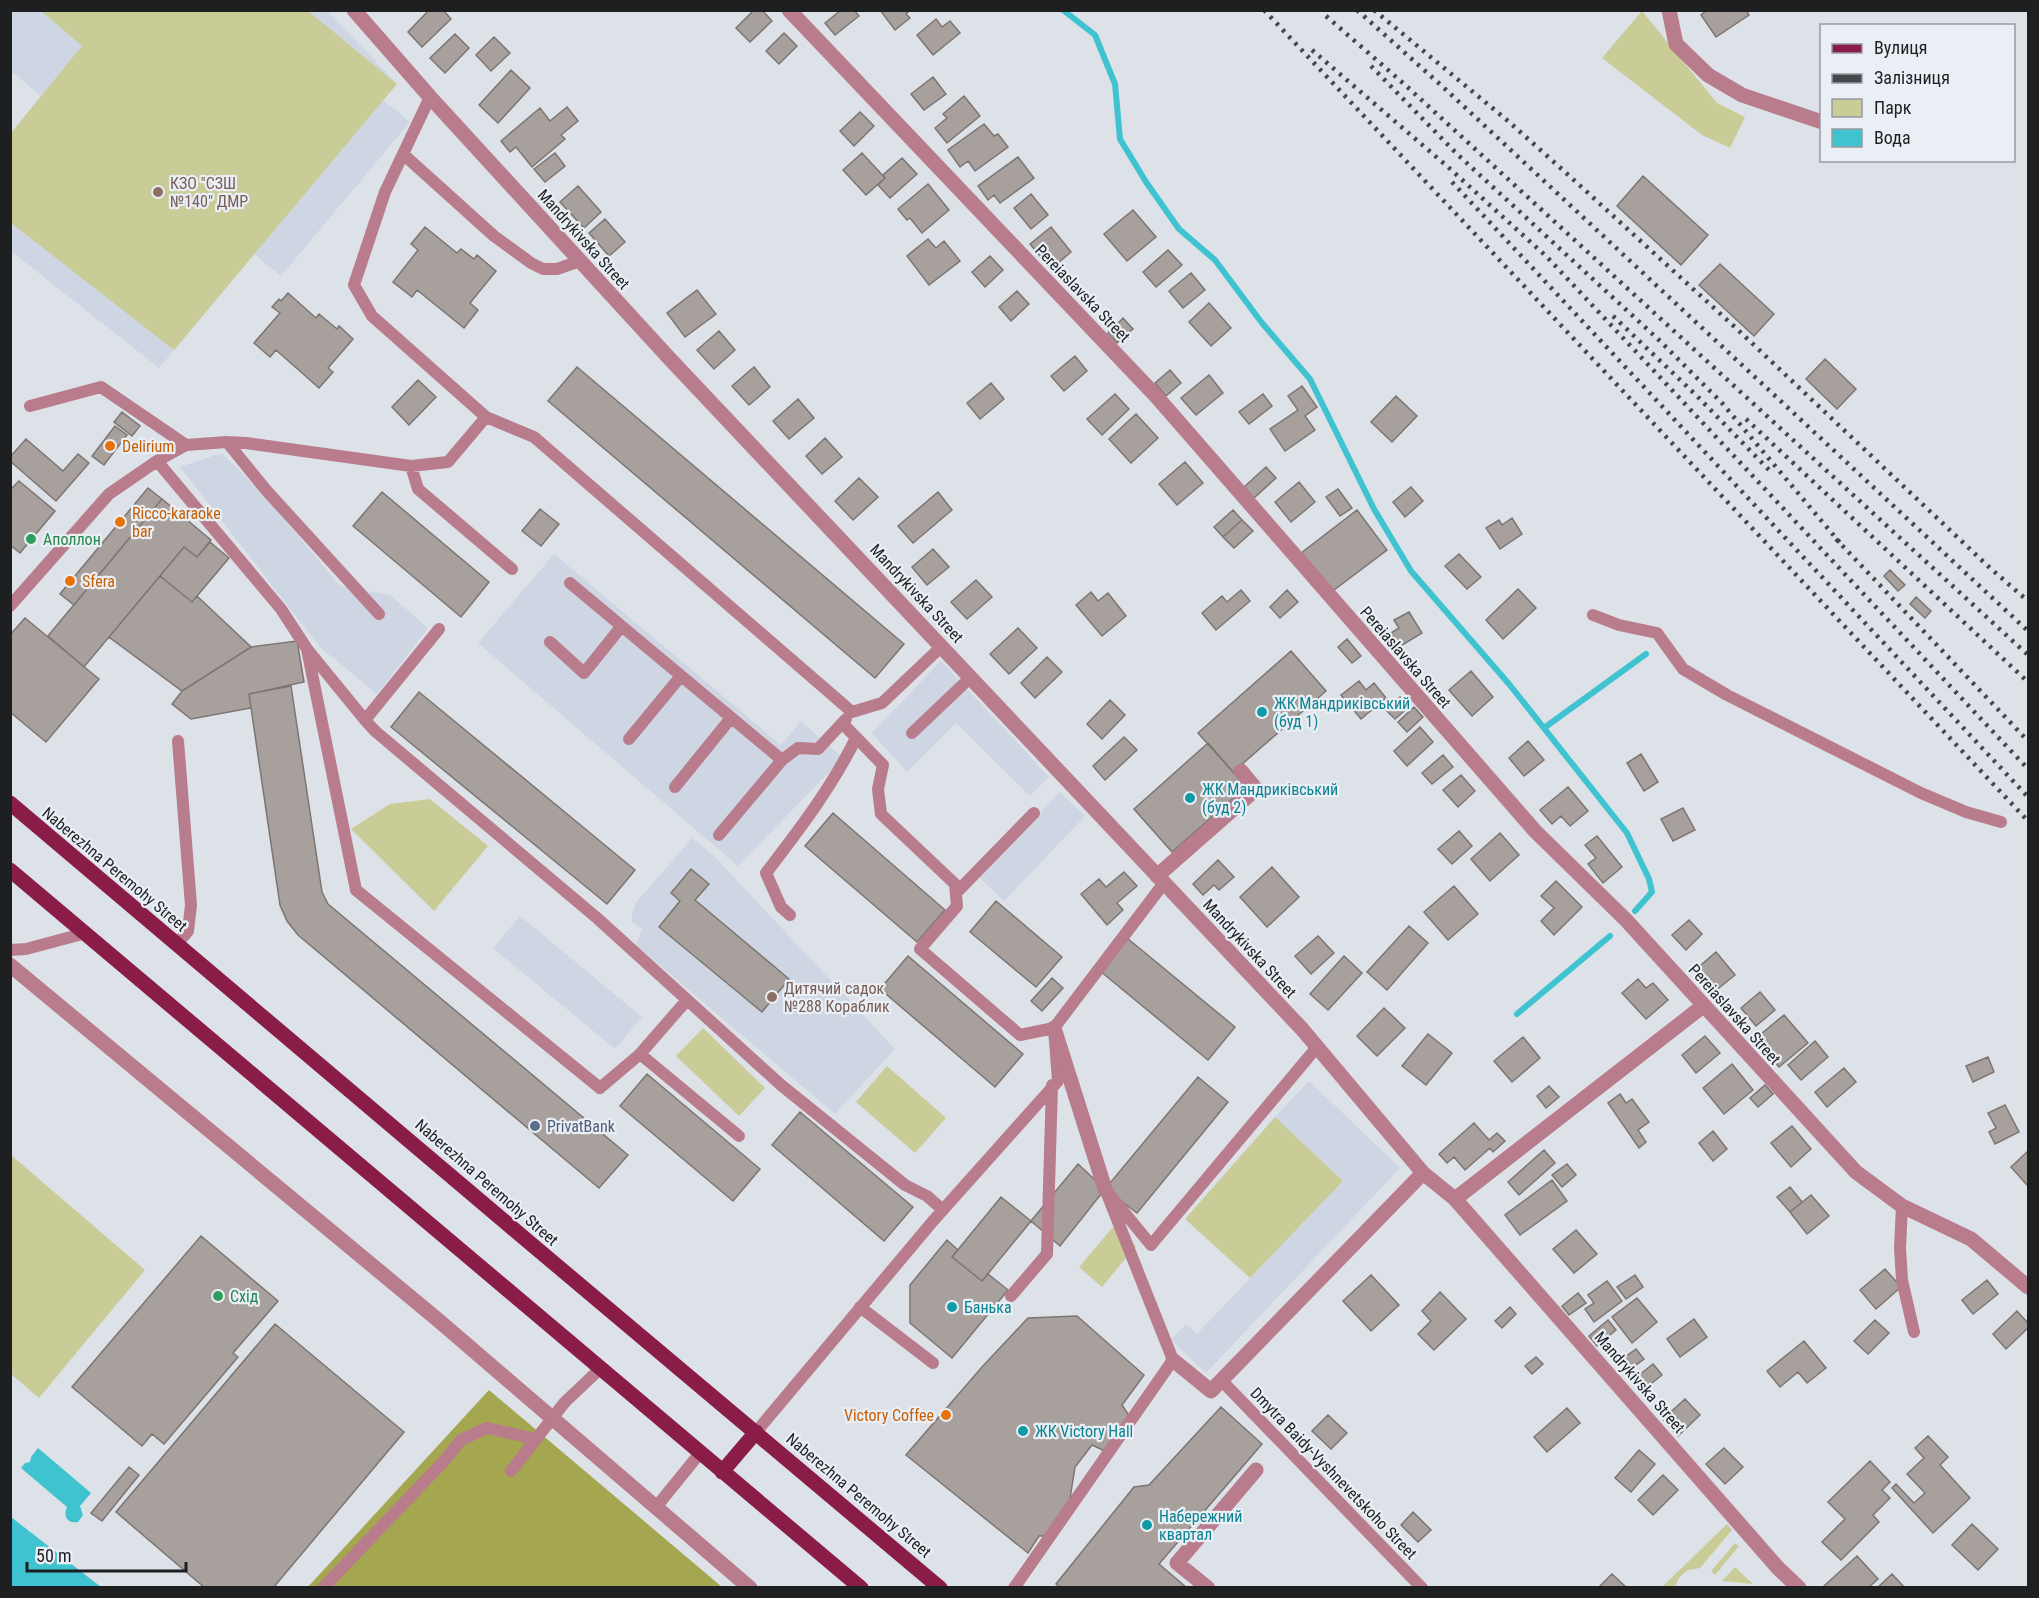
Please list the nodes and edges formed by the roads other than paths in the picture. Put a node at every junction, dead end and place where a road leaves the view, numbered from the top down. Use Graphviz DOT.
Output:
graph roads {
  1 [pos="354,10"];
  2 [pos="789,10"];
  3 [pos="1669,10"];
  4 [pos="430,97"];
  5 [pos="1820,122"];
  6 [pos="403,154"];
  7 [pos="580,261"];
  8 [pos="30,406"];
  9 [pos="486,417"];
  10 [pos="227,442"];
  11 [pos="186,445"];
  12 [pos="157,461"];
  13 [pos="411,466"];
  14 [pos="512,569"];
  15 [pos="570,583"];
  16 [pos="10,606"];
  17 [pos="379,614"];
  18 [pos="1593,615"];
  19 [pos="621,627"];
  20 [pos="439,630"];
  21 [pos="550,642"];
  22 [pos="942,646"];
  23 [pos="307,649"];
  24 [pos="681,676"];
  25 [pos="971,676"];
  26 [pos="852,712"];
  27 [pos="731,718"];
  28 [pos="365,720"];
  29 [pos="842,723"];
  30 [pos="912,733"];
  31 [pos="856,738"];
  32 [pos="629,739"];
  33 [pos="178,741"];
  34 [pos="782,760"];
  35 [pos="1240,771"];
  36 [pos="675,787"];
  37 [pos="10,803"];
  38 [pos="1034,813"];
  39 [pos="2001,822"];
  40 [pos="719,835"];
  41 [pos="10,870"];
  42 [pos="1161,879"];
  43 [pos="956,892"];
  44 [pos="790,915"];
  45 [pos="86,933"];
  46 [pos="177,944"];
  47 [pos="10,950"];
  48 [pos="10,965"];
  49 [pos="687,1000"];
  50 [pos="1702,1006"];
  51 [pos="1054,1028"];
  52 [pos="1317,1047"];
  53 [pos="640,1054"];
  54 [pos="739,1136"];
  55 [pos="1423,1173"];
  56 [pos="1106,1189"];
  57 [pos="1455,1199"];
  58 [pos="1902,1206"];
  59 [pos="943,1210"];
  60 [pos="2028,1287"];
  61 [pos="1011,1296"];
  62 [pos="860,1307"];
  63 [pos="1914,1332"];
  64 [pos="1173,1360"];
  65 [pos="933,1364"];
  66 [pos="601,1368"];
  67 [pos="1222,1381"];
  68 [pos="553,1417"];
  69 [pos="756,1432"];
  70 [pos="536,1439"];
  71 [pos="700,1453"];
  72 [pos="1256,1470"];
  73 [pos="511,1472"];
  74 [pos="722,1472"];
  75 [pos="657,1506"];
  76 [pos="323,1587"];
  77 [pos="750,1587"];
  78 [pos="861,1587"];
  79 [pos="940,1587"];
  80 [pos="1014,1587"];
  81 [pos="1208,1587"];
  82 [pos="1422,1587"];
  83 [pos="1799,1587"];
  1 -- 4 [label="street, Mandrykivska Street"];
  2 -- 50 [label="street, Pereiaslavska Street"];
  3 -- 5 [label="street"];
  4 -- 6 [label="lane"];
  4 -- 7 [label="street, Mandrykivska Street"];
  6 -- 7 [label="lane"];
  6 -- 9 [label="lane"];
  7 -- 22 [label="street, Mandrykivska Street"];
  8 -- 11 [label="lane"];
  9 -- 13 [label="lane"];
  9 -- 26 [label="lane"];
  10 -- 11 [label="lane"];
  10 -- 13 [label="lane"];
  10 -- 17 [label="lane"];
  11 -- 12 [label="lane"];
  12 -- 16 [label="lane"];
  12 -- 23 [label="lane"];
  13 -- 14 [label="lane"];
  15 -- 19 [label="lane"];
  18 -- 39 [label="lane"];
  19 -- 21 [label="lane"];
  19 -- 24 [label="lane"];
  20 -- 28 [label="lane"];
  22 -- 25 [label="street, Mandrykivska Street"];
  22 -- 26 [label="lane"];
  23 -- 28 [label="lane"];
  23 -- 53 [label="lane"];
  24 -- 27 [label="lane"];
  24 -- 32 [label="lane"];
  25 -- 30 [label="lane"];
  25 -- 42 [label="street, Mandrykivska Street"];
  26 -- 29 [label="lane"];
  27 -- 34 [label="lane"];
  27 -- 36 [label="lane"];
  28 -- 49 [label="lane"];
  29 -- 31 [label="lane"];
  29 -- 34 [label="lane"];
  31 -- 43 [label="lane"];
  31 -- 44 [label="lane"];
  33 -- 46 [label="lane"];
  34 -- 40 [label="lane"];
  35 -- 42 [label="street"];
  37 -- 46 [label="main road, Naberezhna Peremohy Street"];
  38 -- 43 [label="lane"];
  41 -- 45 [label="main road"];
  42 -- 51 [label="lane"];
  42 -- 52 [label="street, Mandrykivska Street"];
  43 -- 51 [label="lane"];
  45 -- 47 [label="lane"];
  45 -- 66 [label="main road"];
  46 -- 69 [label="main road, Naberezhna Peremohy Street"];
  48 -- 68 [label="street"];
  49 -- 53 [label="lane"];
  49 -- 59 [label="lane"];
  50 -- 57 [label="street"];
  50 -- 58 [label="street, Pereiaslavska Street"];
  51 -- 56 [label="lane"];
  51 -- 59 [label="lane"];
  51 -- 61 [label="lane"];
  52 -- 55 [label="street, Mandrykivska Street"];
  52 -- 56 [label="lane"];
  53 -- 54 [label="lane"];
  55 -- 57 [label="street, Mandrykivska Street"];
  55 -- 67 [label="street"];
  56 -- 64 [label="lane"];
  57 -- 83 [label="street, Mandrykivska Street"];
  58 -- 60 [label="street, Pereiaslavska Street"];
  58 -- 63 [label="lane"];
  59 -- 62 [label="lane"];
  62 -- 65 [label="lane"];
  62 -- 69 [label="lane"];
  64 -- 67 [label="street"];
  64 -- 80 [label="lane"];
  66 -- 68 [label="lane"];
  66 -- 71 [label="main road"];
  67 -- 82 [label="lane, Dmytra Baidy-Vyshnevetskoho Street"];
  68 -- 70 [label="lane"];
  68 -- 75 [label="street"];
  69 -- 74 [label="main road"];
  69 -- 79 [label="main road, Naberezhna Peremohy Street"];
  70 -- 73 [label="lane"];
  70 -- 76 [label="lane"];
  71 -- 74 [label="main road"];
  71 -- 75 [label="lane"];
  72 -- 81 [label="street"];
  74 -- 78 [label="main road"];
  75 -- 77 [label="street"];
}
